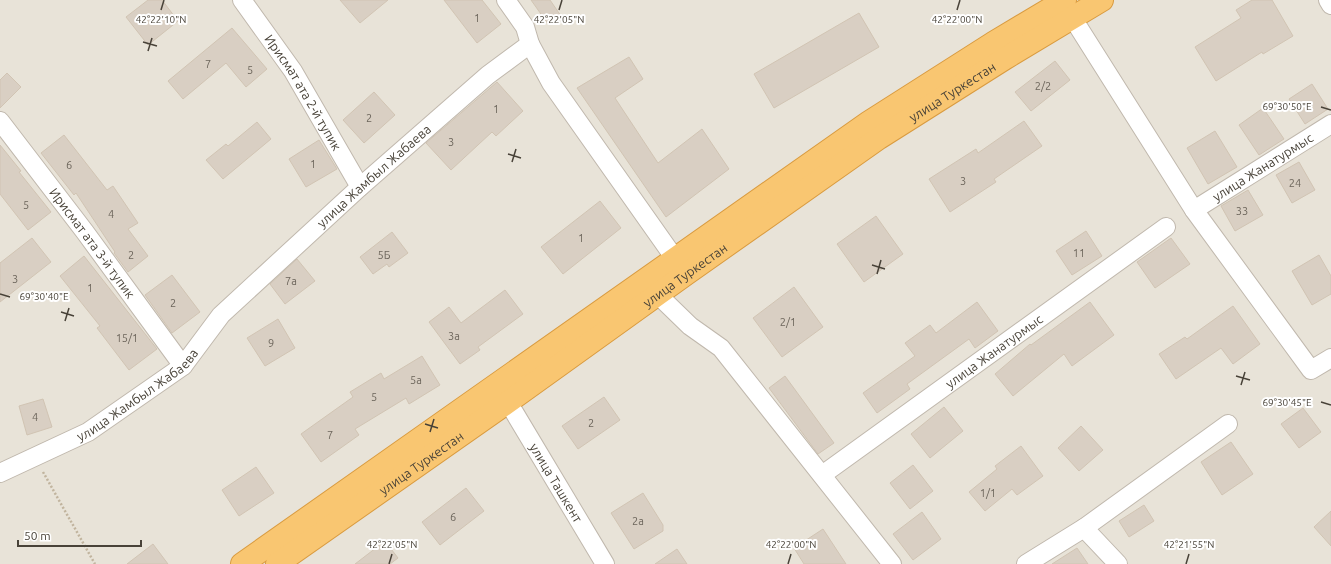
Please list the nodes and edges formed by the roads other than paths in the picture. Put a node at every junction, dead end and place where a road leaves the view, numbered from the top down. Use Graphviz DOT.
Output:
graph roads {
  1 [pos="242,0"];
  2 [pos="506,0"];
  3 [pos="1102,0"];
  4 [pos="1328,0"];
  5 [pos="1331,5"];
  6 [pos="1069,9"];
  7 [pos="530,44"];
  8 [pos="0,121"];
  9 [pos="1331,124"];
  10 [pos="360,187"];
  11 [pos="1194,210"];
  12 [pos="1166,227"];
  13 [pos="681,266"];
  14 [pos="652,287"];
  15 [pos="1331,358"];
  16 [pos="183,366"];
  17 [pos="508,402"];
  18 [pos="1228,424"];
  19 [pos="0,473"];
  20 [pos="822,475"];
  21 [pos="1084,528"];
  22 [pos="242,564"];
  23 [pos="277,564"];
  24 [pos="605,564"];
  25 [pos="892,564"];
  26 [pos="1026,564"];
  27 [pos="1118,564"];
  1 -- 10 [label="street, Ирисмат ата 2-й тупик"];
  2 -- 7 [label="street"];
  3 -- 6 [label="highway, улица Туркестан"];
  4 -- 5 [label="street"];
  6 -- 11 [label="street"];
  6 -- 13 [label="highway, улица Туркестан"];
  7 -- 10 [label="street, улица Жамбыл Жабаева"];
  7 -- 13 [label="street"];
  8 -- 16 [label="street, Ирисмат ата 3-й тупик"];
  9 -- 11 [label="street, улица Жанатурмыс"];
  10 -- 16 [label="street, улица Жамбыл Жабаева"];
  11 -- 15 [label="street"];
  12 -- 20 [label="street, улица Жанатурмыс"];
  13 -- 14 [label="highway, улица Туркестан"];
  14 -- 17 [label="highway, улица Туркестан"];
  14 -- 20 [label="street"];
  14 -- 22 [label="highway, улица Туркестан"];
  16 -- 19 [label="street, улица Жамбыл Жабаева"];
  17 -- 23 [label="highway, улица Туркестан"];
  17 -- 24 [label="street, улица Ташкент"];
  18 -- 21 [label="street"];
  20 -- 25 [label="street"];
  21 -- 26 [label="street"];
  21 -- 27 [label="street"];
}
